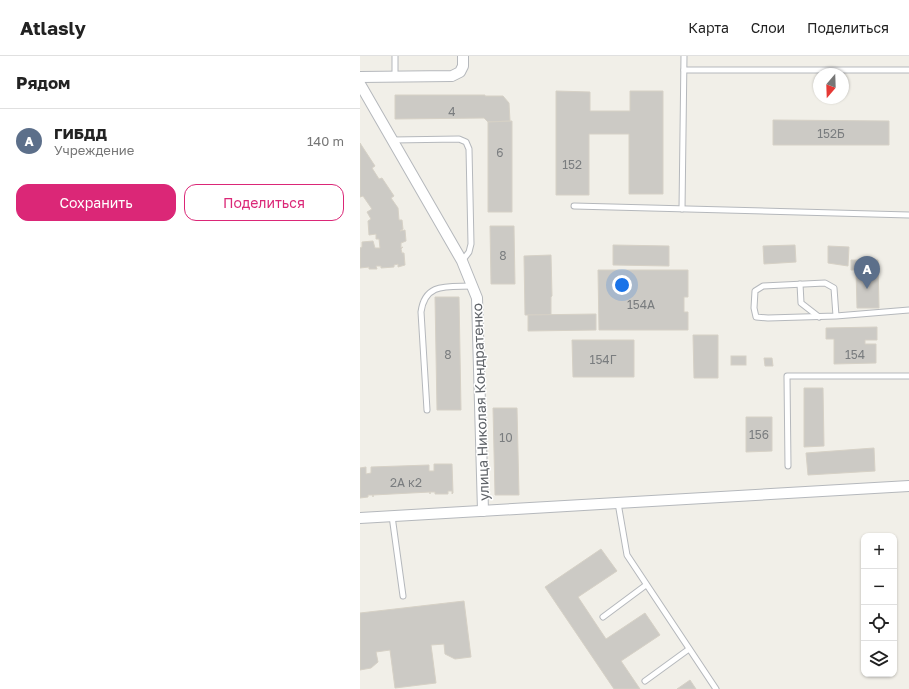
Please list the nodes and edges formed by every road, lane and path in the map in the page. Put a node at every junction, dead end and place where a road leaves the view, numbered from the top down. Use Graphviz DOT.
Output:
graph roads {
  1 [pos="395,56"];
  2 [pos="463,56"];
  3 [pos="684,56"];
  4 [pos="684,70"];
  5 [pos="909,70"];
  6 [pos="395,76"];
  7 [pos="360,77"];
  8 [pos="360,84"];
  9 [pos="392,140"];
  10 [pos="574,206"];
  11 [pos="682,209"];
  12 [pos="909,215"];
  13 [pos="462,261"];
  14 [pos="800,284"];
  15 [pos="473,286"];
  16 [pos="909,310"];
  17 [pos="836,316"];
  18 [pos="819,317"];
  19 [pos="909,376"];
  20 [pos="427,410"];
  21 [pos="788,466"];
  22 [pos="909,486"];
  23 [pos="618,503"];
  24 [pos="483,511"];
  25 [pos="392,516"];
  26 [pos="360,518"];
  27 [pos="646,585"];
  28 [pos="403,596"];
  29 [pos="603,617"];
  30 [pos="689,649"];
  31 [pos="645,681"];
  32 [pos="716,689"];
  1 -- 6 [label="lane"];
  2 -- 6 [label="street"];
  3 -- 4 [label="lane"];
  4 -- 5 [label="lane"];
  4 -- 11 [label="lane"];
  6 -- 7 [label="street"];
  8 -- 9 [label="street, улица Николая Кондратенко"];
  9 -- 13 [label="street, улица Николая Кондратенко"];
  9 -- 13 [label="lane"];
  10 -- 11 [label="lane"];
  11 -- 12 [label="lane"];
  13 -- 15 [label="street, улица Николая Кондратенко"];
  14 -- 17 [label="lane"];
  14 -- 18 [label="lane"];
  14 -- 18 [label="lane"];
  15 -- 20 [label="lane"];
  15 -- 24 [label="street, улица Николая Кондратенко"];
  16 -- 17 [label="lane"];
  17 -- 18 [label="lane"];
  19 -- 21 [label="lane"];
  22 -- 23 [label="street"];
  23 -- 24 [label="street"];
  23 -- 27 [label="lane"];
  24 -- 25 [label="street"];
  25 -- 26 [label="street"];
  25 -- 28 [label="lane"];
  27 -- 29 [label="lane"];
  27 -- 30 [label="lane"];
  30 -- 31 [label="lane"];
  30 -- 32 [label="lane"];
}
